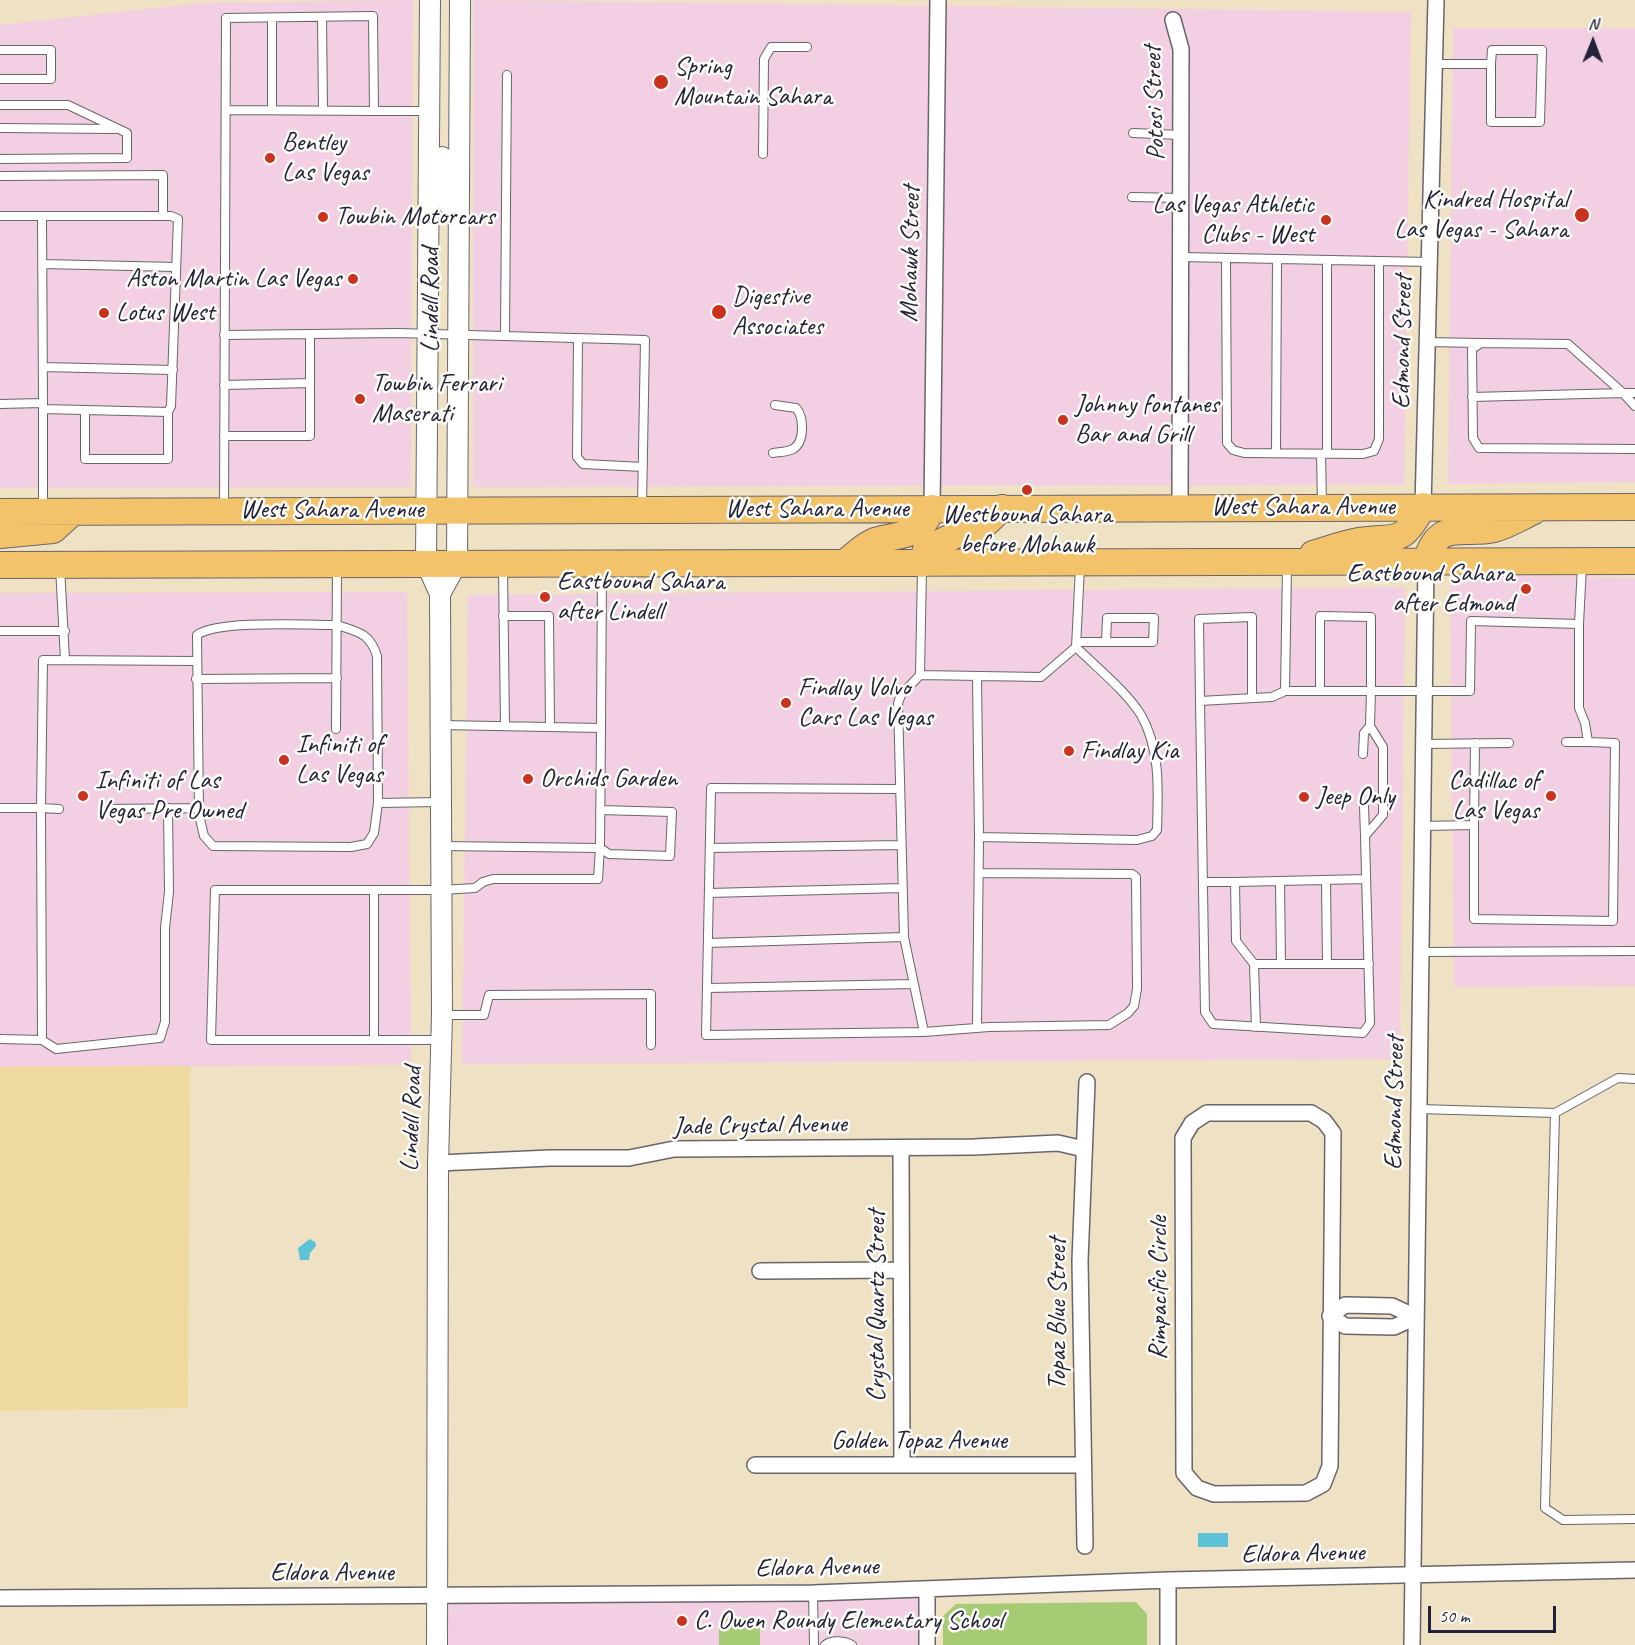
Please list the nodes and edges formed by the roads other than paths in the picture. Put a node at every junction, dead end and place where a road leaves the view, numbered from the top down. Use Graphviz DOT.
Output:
graph roads {
  1 [pos="430,0"];
  2 [pos="460,0"];
  3 [pos="938,0"];
  4 [pos="1436,0"];
  5 [pos="322,17"];
  6 [pos="273,18"];
  7 [pos="1173,20"];
  8 [pos="807,47"];
  9 [pos="0,50"];
  10 [pos="1434,64"];
  11 [pos="1491,64"];
  12 [pos="507,75"];
  13 [pos="0,79"];
  14 [pos="0,105"];
  15 [pos="226,110"];
  16 [pos="272,110"];
  17 [pos="323,111"];
  18 [pos="374,111"];
  19 [pos="429,111"];
  20 [pos="0,128"];
  21 [pos="120,129"];
  22 [pos="1133,133"];
  23 [pos="1181,135"];
  24 [pos="763,154"];
  25 [pos="0,159"];
  26 [pos="0,176"];
  27 [pos="1132,197"];
  28 [pos="1181,198"];
  29 [pos="0,216"];
  30 [pos="42,216"];
  31 [pos="163,216"];
  32 [pos="457,216"];
  33 [pos="1181,257"];
  34 [pos="1226,258"];
  35 [pos="1277,259"];
  36 [pos="1327,260"];
  37 [pos="1379,261"];
  38 [pos="1429,262"];
  39 [pos="42,264"];
  40 [pos="176,267"];
  41 [pos="310,334"];
  42 [pos="427,334"];
  43 [pos="224,335"];
  44 [pos="459,335"];
  45 [pos="505,336"];
  46 [pos="578,338"];
  47 [pos="1427,342"];
  48 [pos="1481,343"];
  49 [pos="43,368"];
  50 [pos="172,370"];
  51 [pos="310,384"];
  52 [pos="224,385"];
  53 [pos="1623,393"];
  54 [pos="1635,393"];
  55 [pos="1472,397"];
  56 [pos="0,404"];
  57 [pos="775,405"];
  58 [pos="43,406"];
  59 [pos="1635,406"];
  60 [pos="85,410"];
  61 [pos="168,412"];
  62 [pos="224,436"];
  63 [pos="1635,449"];
  64 [pos="773,453"];
  65 [pos="1276,453"];
  66 [pos="1324,454"];
  67 [pos="643,467"];
  68 [pos="1423,506"];
  69 [pos="1180,507"];
  70 [pos="1322,507"];
  71 [pos="1635,507"];
  72 [pos="932,508"];
  73 [pos="1002,508"];
  74 [pos="1542,508"];
  75 [pos="426,510"];
  76 [pos="458,510"];
  77 [pos="642,510"];
  78 [pos="224,511"];
  79 [pos="0,512"];
  80 [pos="43,512"];
  81 [pos="73,512"];
  82 [pos="0,535"];
  83 [pos="1582,561"];
  84 [pos="1635,561"];
  85 [pos="602,562"];
  86 [pos="1287,562"];
  87 [pos="1426,562"];
  88 [pos="426,563"];
  89 [pos="457,563"];
  90 [pos="503,563"];
  91 [pos="844,563"];
  92 [pos="1080,563"];
  93 [pos="337,564"];
  94 [pos="922,564"];
  95 [pos="0,565"];
  96 [pos="60,566"];
  97 [pos="440,594"];
  98 [pos="503,616"];
  99 [pos="1579,624"];
  100 [pos="337,625"];
  101 [pos="0,631"];
  102 [pos="65,631"];
  103 [pos="1106,642"];
  104 [pos="1076,645"];
  105 [pos="65,660"];
  106 [pos="196,661"];
  107 [pos="920,675"];
  108 [pos="977,676"];
  109 [pos="337,678"];
  110 [pos="196,679"];
  111 [pos="1285,691"];
  112 [pos="1320,691"];
  113 [pos="1371,691"];
  114 [pos="1424,692"];
  115 [pos="1252,698"];
  116 [pos="1200,701"];
  117 [pos="441,725"];
  118 [pos="505,726"];
  119 [pos="1370,726"];
  120 [pos="550,727"];
  121 [pos="601,728"];
  122 [pos="336,729"];
  123 [pos="1566,742"];
  124 [pos="1588,742"];
  125 [pos="1475,743"];
  126 [pos="1509,743"];
  127 [pos="1424,744"];
  128 [pos="1363,754"];
  129 [pos="899,789"];
  130 [pos="441,802"];
  131 [pos="378,803"];
  132 [pos="1364,806"];
  133 [pos="0,808"];
  134 [pos="41,808"];
  135 [pos="59,808"];
  136 [pos="168,808"];
  137 [pos="198,808"];
  138 [pos="106,809"];
  139 [pos="600,810"];
  140 [pos="1474,825"];
  141 [pos="1424,826"];
  142 [pos="1365,836"];
  143 [pos="979,837"];
  144 [pos="900,845"];
  145 [pos="441,846"];
  146 [pos="600,848"];
  147 [pos="710,848"];
  148 [pos="979,873"];
  149 [pos="1366,879"];
  150 [pos="1326,880"];
  151 [pos="1280,881"];
  152 [pos="1204,882"];
  153 [pos="1235,882"];
  154 [pos="902,888"];
  155 [pos="374,890"];
  156 [pos="441,890"];
  157 [pos="709,893"];
  158 [pos="904,937"];
  159 [pos="708,943"];
  160 [pos="1635,951"];
  161 [pos="1421,952"];
  162 [pos="1254,964"];
  163 [pos="1281,964"];
  164 [pos="1327,964"];
  165 [pos="1369,964"];
  166 [pos="913,984"];
  167 [pos="708,988"];
  168 [pos="442,1015"];
  169 [pos="1257,1027"];
  170 [pos="977,1028"];
  171 [pos="924,1032"];
  172 [pos="0,1039"];
  173 [pos="42,1040"];
  174 [pos="374,1040"];
  175 [pos="442,1040"];
  176 [pos="651,1045"];
  177 [pos="1635,1078"];
  178 [pos="1087,1082"];
  179 [pos="1419,1109"];
  180 [pos="1555,1113"];
  181 [pos="901,1148"];
  182 [pos="1084,1149"];
  183 [pos="438,1163"];
  184 [pos="900,1270"];
  185 [pos="760,1271"];
  186 [pos="1330,1316"];
  187 [pos="1416,1317"];
  188 [pos="755,1465"];
  189 [pos="902,1465"];
  190 [pos="1083,1465"];
  191 [pos="1635,1520"];
  192 [pos="1085,1546"];
  193 [pos="1635,1570"];
  194 [pos="1412,1576"];
  195 [pos="1168,1580"];
  196 [pos="927,1590"];
  197 [pos="813,1593"];
  198 [pos="438,1596"];
  199 [pos="0,1598"];
  200 [pos="437,1645"];
  201 [pos="814,1645"];
  202 [pos="825,1645"];
  203 [pos="852,1645"];
  204 [pos="927,1645"];
  205 [pos="1168,1645"];
  206 [pos="1412,1645"];
  1 -- 19 [label="street, Lindell Road"];
  2 -- 32 [label="street, Lindell Road"];
  3 -- 72 [label="street, Mohawk Street"];
  4 -- 10 [label="street, Edmond Street"];
  5 -- 6 [label="lane"];
  5 -- 17 [label="lane"];
  5 -- 18 [label="lane"];
  6 -- 15 [label="lane"];
  6 -- 16 [label="lane"];
  7 -- 23 [label="street, Potosi Street"];
  8 -- 24 [label="lane"];
  9 -- 13 [label="lane"];
  10 -- 11 [label="lane"];
  10 -- 38 [label="street, Edmond Street"];
  11 -- 11 [label="lane"];
  12 -- 45 [label="lane"];
  14 -- 21 [label="lane"];
  15 -- 16 [label="lane"];
  15 -- 43 [label="lane"];
  16 -- 17 [label="lane"];
  17 -- 18 [label="lane"];
  18 -- 19 [label="lane"];
  19 -- 32 [label="street"];
  19 -- 42 [label="street, Lindell Road"];
  20 -- 21 [label="lane"];
  21 -- 25 [label="lane"];
  22 -- 23 [label="lane"];
  23 -- 28 [label="street, Potosi Street"];
  26 -- 31 [label="lane"];
  27 -- 28 [label="lane"];
  28 -- 33 [label="street, Potosi Street"];
  29 -- 30 [label="lane"];
  30 -- 31 [label="lane"];
  30 -- 39 [label="lane"];
  31 -- 40 [label="lane"];
  32 -- 44 [label="street, Lindell Road"];
  33 -- 34 [label="lane"];
  33 -- 69 [label="street, Potosi Street"];
  34 -- 35 [label="lane"];
  34 -- 65 [label="lane"];
  35 -- 36 [label="lane"];
  35 -- 65 [label="lane"];
  36 -- 37 [label="lane"];
  36 -- 66 [label="lane"];
  37 -- 38 [label="lane"];
  37 -- 66 [label="lane"];
  38 -- 47 [label="street, Edmond Street"];
  39 -- 40 [label="lane"];
  39 -- 49 [label="lane"];
  40 -- 50 [label="lane"];
  41 -- 42 [label="lane"];
  41 -- 43 [label="lane"];
  41 -- 51 [label="lane"];
  42 -- 44 [label="lane"];
  42 -- 75 [label="street, Lindell Road"];
  43 -- 52 [label="lane"];
  44 -- 45 [label="lane"];
  44 -- 76 [label="street, Lindell Road"];
  45 -- 46 [label="lane"];
  46 -- 67 [label="lane"];
  46 -- 67 [label="lane"];
  47 -- 48 [label="lane"];
  47 -- 68 [label="street, Edmond Street"];
  48 -- 53 [label="lane"];
  48 -- 55 [label="lane"];
  49 -- 50 [label="lane"];
  49 -- 58 [label="lane"];
  50 -- 61 [label="lane"];
  51 -- 52 [label="lane"];
  51 -- 62 [label="lane"];
  52 -- 62 [label="lane"];
  53 -- 54 [label="lane"];
  53 -- 55 [label="lane"];
  53 -- 59 [label="lane"];
  55 -- 63 [label="lane"];
  56 -- 58 [label="lane"];
  57 -- 64 [label="lane"];
  58 -- 60 [label="lane"];
  58 -- 80 [label="lane"];
  60 -- 61 [label="lane"];
  60 -- 61 [label="lane"];
  62 -- 78 [label="lane"];
  65 -- 66 [label="lane"];
  66 -- 70 [label="lane"];
  67 -- 77 [label="lane"];
  68 -- 70 [label="main road, West Sahara Avenue"];
  68 -- 74 [label="main road, West Sahara Avenue"];
  68 -- 86 [label="main road"];
  69 -- 70 [label="main road, West Sahara Avenue"];
  69 -- 73 [label="main road, West Sahara Avenue"];
  71 -- 74 [label="main road, West Sahara Avenue"];
  72 -- 73 [label="main road, West Sahara Avenue"];
  72 -- 77 [label="main road, West Sahara Avenue"];
  72 -- 91 [label="main road"];
  73 -- 94 [label="main road"];
  74 -- 87 [label="main road"];
  75 -- 76 [label="main road, West Sahara Avenue"];
  75 -- 78 [label="main road, West Sahara Avenue"];
  75 -- 88 [label="street, Lindell Road"];
  76 -- 77 [label="main road, West Sahara Avenue"];
  76 -- 89 [label="street, Lindell Road"];
  78 -- 81 [label="main road, West Sahara Avenue"];
  79 -- 80 [label="main road, West Sahara Avenue"];
  80 -- 81 [label="main road, West Sahara Avenue"];
  81 -- 82 [label="main road"];
  83 -- 84 [label="main road, West Sahara Avenue"];
  83 -- 87 [label="main road, West Sahara Avenue"];
  83 -- 99 [label="lane"];
  85 -- 90 [label="main road, West Sahara Avenue"];
  85 -- 91 [label="main road, West Sahara Avenue"];
  85 -- 121 [label="lane"];
  86 -- 87 [label="main road, West Sahara Avenue"];
  86 -- 92 [label="main road, West Sahara Avenue"];
  86 -- 111 [label="lane"];
  87 -- 114 [label="street, Edmond Street"];
  88 -- 89 [label="main road, West Sahara Avenue"];
  88 -- 93 [label="main road, West Sahara Avenue"];
  88 -- 97 [label="street, Lindell Road"];
  89 -- 90 [label="main road, West Sahara Avenue"];
  89 -- 97 [label="street, Lindell Road"];
  90 -- 98 [label="lane"];
  91 -- 94 [label="main road, West Sahara Avenue"];
  92 -- 94 [label="main road, West Sahara Avenue"];
  92 -- 104 [label="lane"];
  93 -- 96 [label="main road, West Sahara Avenue"];
  93 -- 100 [label="lane"];
  94 -- 107 [label="lane"];
  95 -- 96 [label="main road, West Sahara Avenue"];
  96 -- 102 [label="lane"];
  97 -- 117 [label="street, Lindell Road"];
  98 -- 118 [label="lane"];
  98 -- 120 [label="lane"];
  99 -- 114 [label="lane"];
  99 -- 124 [label="lane"];
  100 -- 106 [label="lane"];
  100 -- 109 [label="lane"];
  100 -- 131 [label="lane"];
  101 -- 102 [label="lane"];
  102 -- 105 [label="lane"];
  103 -- 103 [label="lane"];
  103 -- 104 [label="lane"];
  104 -- 108 [label="lane"];
  104 -- 143 [label="lane"];
  105 -- 106 [label="lane"];
  105 -- 134 [label="lane"];
  106 -- 110 [label="lane"];
  107 -- 108 [label="lane"];
  107 -- 129 [label="lane"];
  108 -- 143 [label="lane"];
  109 -- 110 [label="lane"];
  109 -- 122 [label="lane"];
  110 -- 137 [label="lane"];
  111 -- 112 [label="lane"];
  111 -- 115 [label="lane"];
  112 -- 113 [label="lane"];
  112 -- 113 [label="lane"];
  113 -- 114 [label="lane"];
  113 -- 119 [label="lane"];
  114 -- 127 [label="street, Edmond Street"];
  115 -- 116 [label="lane"];
  115 -- 116 [label="lane"];
  116 -- 152 [label="lane"];
  117 -- 118 [label="lane"];
  117 -- 130 [label="street, Lindell Road"];
  118 -- 120 [label="lane"];
  119 -- 128 [label="lane"];
  119 -- 142 [label="lane"];
  120 -- 121 [label="lane"];
  121 -- 139 [label="lane"];
  123 -- 124 [label="lane"];
  124 -- 140 [label="lane"];
  125 -- 126 [label="lane"];
  125 -- 127 [label="lane"];
  125 -- 140 [label="lane"];
  127 -- 141 [label="street, Edmond Street"];
  129 -- 144 [label="lane"];
  129 -- 147 [label="lane"];
  130 -- 131 [label="lane"];
  130 -- 145 [label="street, Lindell Road"];
  131 -- 137 [label="lane"];
  132 -- 142 [label="lane"];
  133 -- 134 [label="lane"];
  134 -- 135 [label="lane"];
  134 -- 173 [label="lane"];
  136 -- 137 [label="lane"];
  136 -- 138 [label="lane"];
  136 -- 173 [label="lane"];
  139 -- 146 [label="lane"];
  139 -- 146 [label="lane"];
  140 -- 141 [label="lane"];
  141 -- 161 [label="street, Edmond Street"];
  142 -- 149 [label="lane"];
  143 -- 148 [label="lane"];
  144 -- 147 [label="lane"];
  144 -- 154 [label="lane"];
  145 -- 146 [label="lane"];
  145 -- 156 [label="street, Lindell Road"];
  146 -- 156 [label="lane"];
  147 -- 157 [label="lane"];
  148 -- 170 [label="lane"];
  148 -- 170 [label="lane"];
  149 -- 150 [label="lane"];
  149 -- 165 [label="lane"];
  150 -- 151 [label="lane"];
  150 -- 164 [label="lane"];
  151 -- 153 [label="lane"];
  151 -- 163 [label="lane"];
  152 -- 153 [label="lane"];
  152 -- 169 [label="lane"];
  153 -- 162 [label="lane"];
  154 -- 157 [label="lane"];
  154 -- 158 [label="lane"];
  155 -- 156 [label="lane"];
  155 -- 174 [label="lane"];
  155 -- 174 [label="lane"];
  156 -- 168 [label="street, Lindell Road"];
  157 -- 159 [label="lane"];
  158 -- 159 [label="lane"];
  158 -- 166 [label="lane"];
  159 -- 167 [label="lane"];
  160 -- 161 [label="lane"];
  161 -- 179 [label="street, Edmond Street"];
  162 -- 163 [label="lane"];
  162 -- 169 [label="lane"];
  163 -- 164 [label="lane"];
  164 -- 165 [label="lane"];
  165 -- 169 [label="lane"];
  166 -- 167 [label="lane"];
  166 -- 171 [label="lane"];
  167 -- 171 [label="lane"];
  168 -- 175 [label="street, Lindell Road"];
  168 -- 176 [label="lane"];
  170 -- 171 [label="lane"];
  172 -- 173 [label="lane"];
  174 -- 175 [label="lane"];
  175 -- 183 [label="street, Lindell Road"];
  177 -- 180 [label="lane"];
  178 -- 182 [label="street, Topaz Blue Street"];
  179 -- 180 [label="lane"];
  179 -- 187 [label="street, Edmond Street"];
  180 -- 191 [label="lane"];
  181 -- 182 [label="street, Jade Crystal Avenue"];
  181 -- 183 [label="street, Jade Crystal Avenue"];
  181 -- 184 [label="street, Crystal Quartz Street"];
  182 -- 190 [label="street, Topaz Blue Street"];
  183 -- 198 [label="street, Lindell Road"];
  184 -- 185 [label="street"];
  184 -- 189 [label="street, Crystal Quartz Street"];
  186 -- 186 [label="street, Rimpacific Circle"];
  186 -- 187 [label="street"];
  186 -- 187 [label="street"];
  187 -- 194 [label="street, Edmond Street"];
  188 -- 189 [label="street, Golden Topaz Avenue"];
  189 -- 190 [label="street, Golden Topaz Avenue"];
  190 -- 192 [label="street, Topaz Blue Street"];
  193 -- 194 [label="street, Eldora Avenue"];
  194 -- 195 [label="street, Eldora Avenue"];
  194 -- 206 [label="street, Edmond Street"];
  195 -- 196 [label="street, Eldora Avenue"];
  195 -- 205 [label="street"];
  196 -- 197 [label="street, Eldora Avenue"];
  196 -- 204 [label="street"];
  197 -- 198 [label="street, Eldora Avenue"];
  197 -- 201 [label="lane"];
  198 -- 199 [label="street, Eldora Avenue"];
  198 -- 200 [label="street, Lindell Road"];
  202 -- 203 [label="lane"];
}
